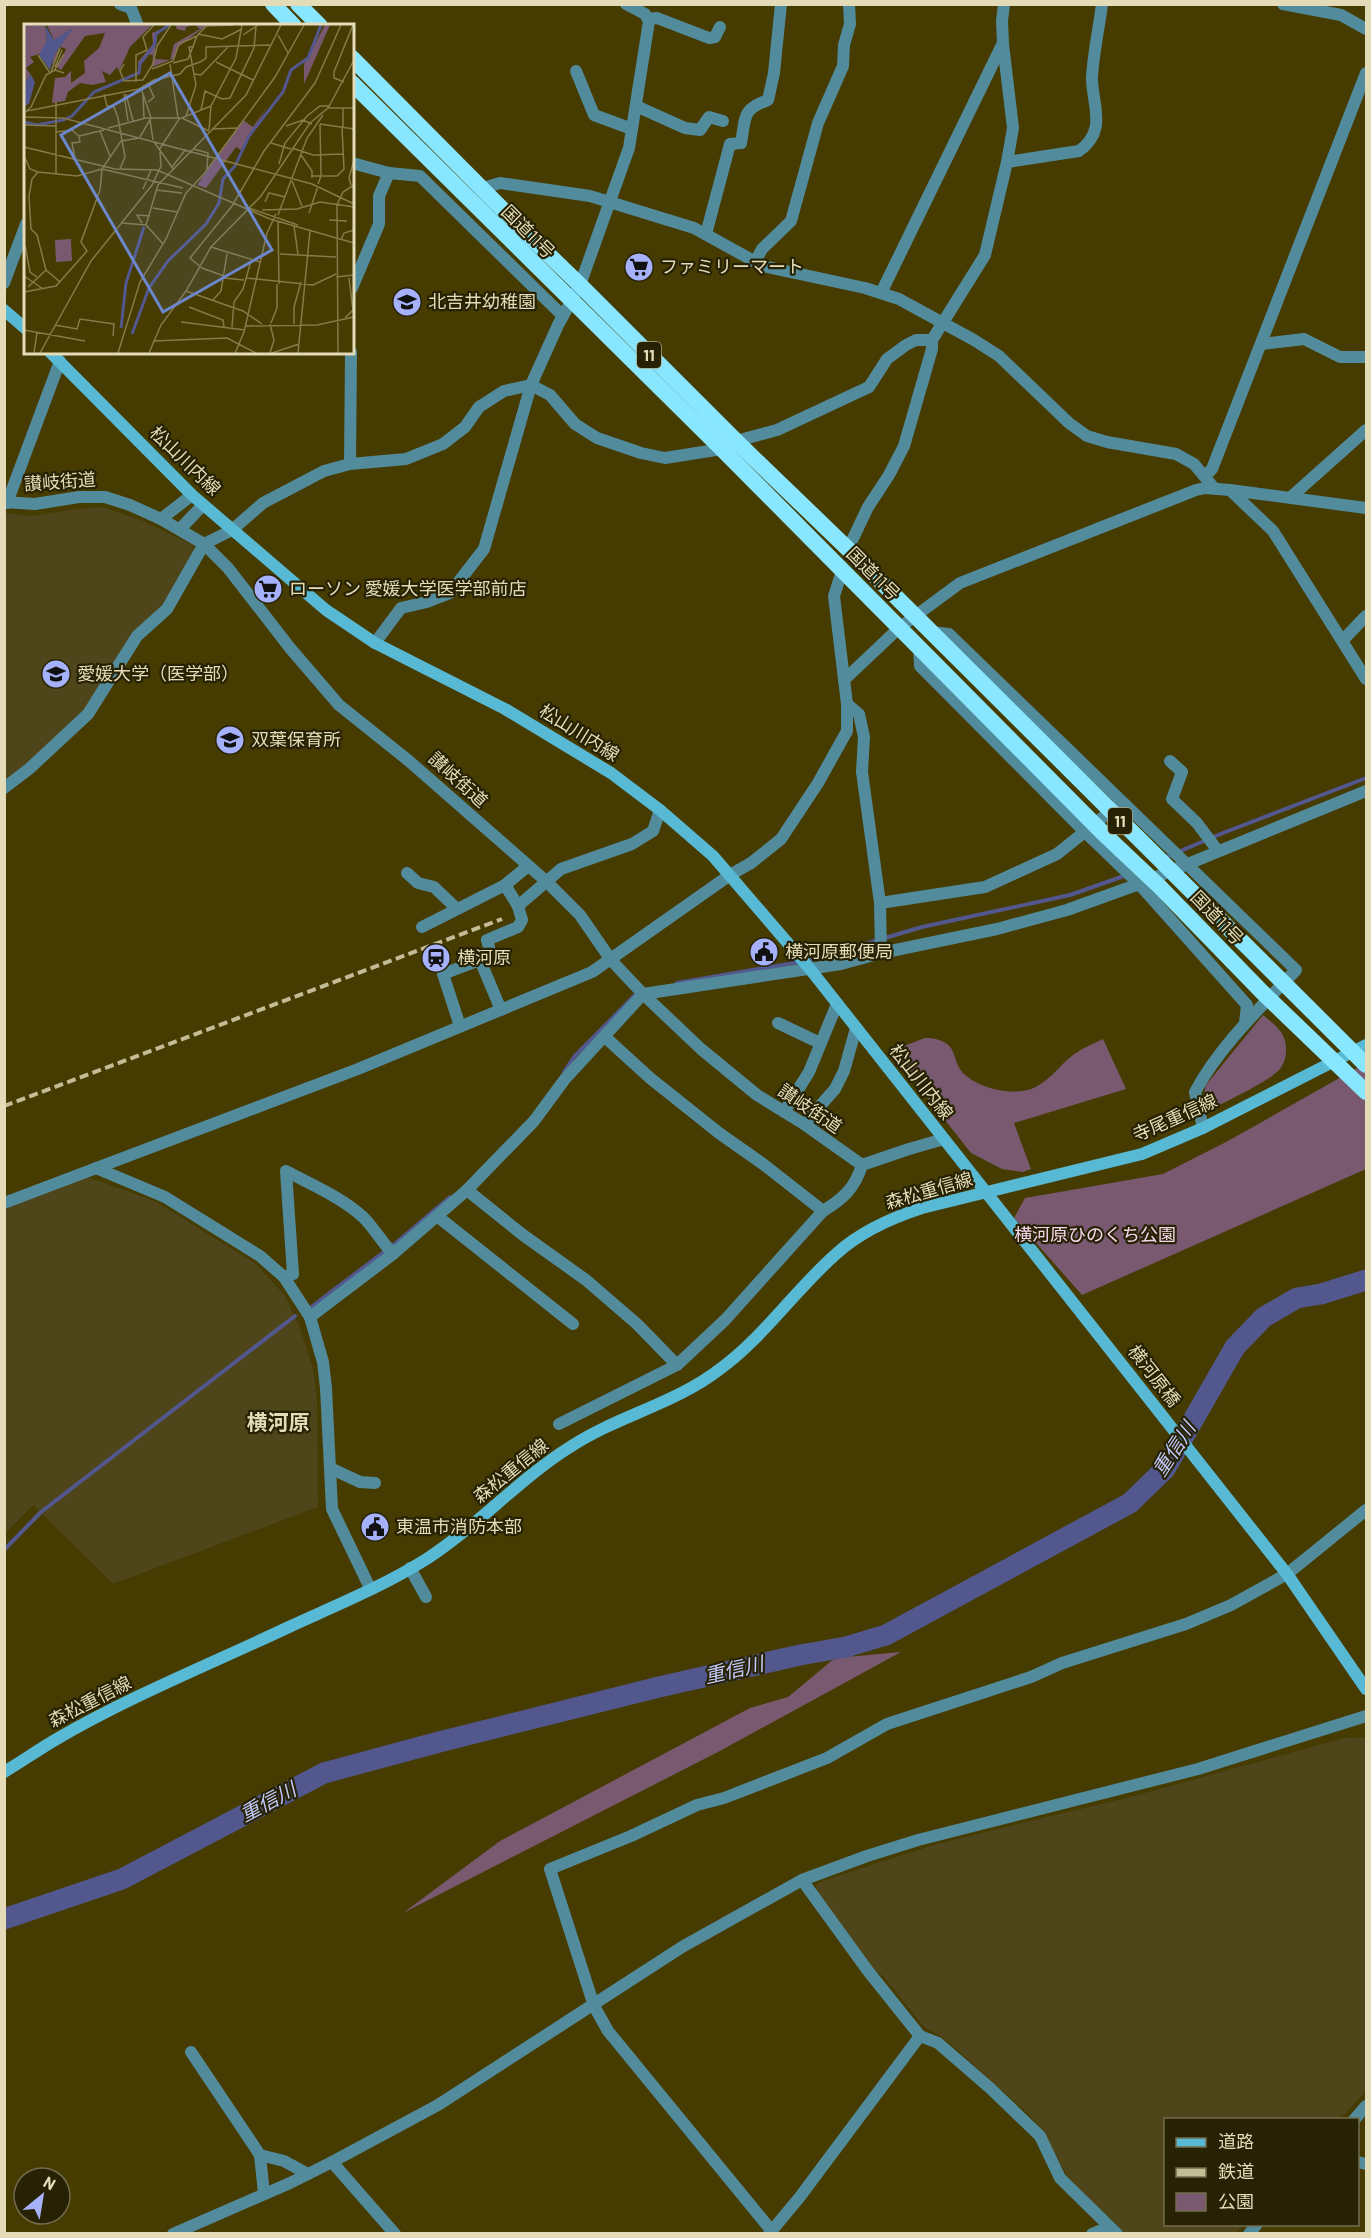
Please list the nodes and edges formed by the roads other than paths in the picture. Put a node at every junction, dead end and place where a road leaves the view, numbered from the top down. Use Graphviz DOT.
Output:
graph roads {
  1 [pos="120,4"];
  2 [pos="273,4"];
  3 [pos="298,4"];
  4 [pos="626,4"];
  5 [pos="781,4"];
  6 [pos="849,4"];
  7 [pos="1004,4"];
  8 [pos="1102,4"];
  9 [pos="1283,4"];
  10 [pos="648,19"];
  11 [pos="137,24"];
  12 [pos="292,24"];
  13 [pos="318,24"];
  14 [pos="720,27"];
  15 [pos="1366,29"];
  16 [pos="1003,44"];
  17 [pos="354,60"];
  18 [pos="576,71"];
  19 [pos="1366,73"];
  20 [pos="354,86"];
  21 [pos="636,105"];
  22 [pos="723,120"];
  23 [pos="632,129"];
  24 [pos="1007,162"];
  25 [pos="354,163"];
  26 [pos="389,173"];
  27 [pos="483,188"];
  28 [pos="610,203"];
  29 [pos="24,229"];
  30 [pos="706,234"];
  31 [pos="754,262"];
  32 [pos="4,283"];
  33 [pos="354,283"];
  34 [pos="580,285"];
  35 [pos="881,292"];
  36 [pos="567,309"];
  37 [pos="4,310"];
  38 [pos="944,324"];
  39 [pos="24,327"];
  40 [pos="932,340"];
  41 [pos="1262,344"];
  42 [pos="52,354"];
  43 [pos="351,354"];
  44 [pos="1366,357"];
  45 [pos="60,362"];
  46 [pos="531,386"];
  47 [pos="1366,430"];
  48 [pos="729,445"];
  49 [pos="350,464"];
  50 [pos="1205,476"];
  51 [pos="1214,488"];
  52 [pos="1230,490"];
  53 [pos="192,495"];
  54 [pos="1291,496"];
  55 [pos="6,503"];
  56 [pos="203,505"];
  57 [pos="1366,508"];
  58 [pos="161,519"];
  59 [pos="180,529"];
  60 [pos="232,530"];
  61 [pos="204,544"];
  62 [pos="848,549"];
  63 [pos="842,571"];
  64 [pos="914,616"];
  65 [pos="1366,616"];
  66 [pos="899,628"];
  67 [pos="930,632"];
  68 [pos="1343,640"];
  69 [pos="375,643"];
  70 [pos="919,648"];
  71 [pos="1366,679"];
  72 [pos="844,680"];
  73 [pos="847,704"];
  74 [pos="1170,761"];
  75 [pos="4,788"];
  76 [pos="1366,791"];
  77 [pos="1122,802"];
  78 [pos="660,810"];
  79 [pos="1085,832"];
  80 [pos="1218,850"];
  81 [pos="1187,863"];
  82 [pos="528,866"];
  83 [pos="407,873"];
  84 [pos="730,875"];
  85 [pos="547,882"];
  86 [pos="1139,884"];
  87 [pos="505,885"];
  88 [pos="879,903"];
  89 [pos="518,906"];
  90 [pos="457,909"];
  91 [pos="422,927"];
  92 [pos="881,952"];
  93 [pos="480,960"];
  94 [pos="611,960"];
  95 [pos="810,969"];
  96 [pos="641,992"];
  97 [pos="837,1004"];
  98 [pos="501,1010"];
  99 [pos="778,1023"];
  100 [pos="1245,1023"];
  101 [pos="460,1026"];
  102 [pos="856,1028"];
  103 [pos="604,1037"];
  104 [pos="820,1043"];
  105 [pos="1360,1048"];
  106 [pos="1335,1060"];
  107 [pos="1366,1065"];
  108 [pos="1360,1086"];
  109 [pos="784,1112"];
  110 [pos="804,1124"];
  111 [pos="1203,1128"];
  112 [pos="944,1139"];
  113 [pos="862,1165"];
  114 [pos="96,1168"];
  115 [pos="468,1190"];
  116 [pos="986,1194"];
  117 [pos="4,1203"];
  118 [pos="823,1211"];
  119 [pos="437,1216"];
  120 [pos="1014,1228"];
  121 [pos="390,1251"];
  122 [pos="284,1277"];
  123 [pos="310,1317"];
  124 [pos="573,1324"];
  125 [pos="677,1365"];
  126 [pos="560,1424"];
  127 [pos="330,1468"];
  128 [pos="375,1484"];
  129 [pos="1366,1510"];
  130 [pos="410,1568"];
  131 [pos="1287,1574"];
  132 [pos="370,1588"];
  133 [pos="426,1598"];
  134 [pos="1366,1689"];
  135 [pos="1366,1716"];
  136 [pos="4,1772"];
  137 [pos="802,1880"];
  138 [pos="594,2006"];
  139 [pos="920,2036"];
  140 [pos="191,2052"];
  141 [pos="1366,2106"];
  142 [pos="1356,2118"];
  143 [pos="260,2156"];
  144 [pos="333,2162"];
  145 [pos="308,2174"];
  146 [pos="264,2194"];
  147 [pos="1113,2230"];
  148 [pos="770,2232"];
  149 [pos="173,2234"];
  150 [pos="395,2234"];
  151 [pos="1092,2234"];
  1 -- 11 [label="street"];
  2 -- 12 [label="highway"];
  3 -- 13 [label="highway"];
  4 -- 10 [label="street"];
  5 -- 30 [label="street"];
  6 -- 31 [label="street"];
  7 -- 16 [label="street"];
  8 -- 24 [label="street"];
  9 -- 15 [label="street"];
  10 -- 14 [label="street"];
  10 -- 21 [label="street"];
  16 -- 24 [label="street"];
  16 -- 35 [label="street"];
  17 -- 27 [label="highway, 国道11号 / 11"];
  18 -- 23 [label="street"];
  19 -- 41 [label="street"];
  20 -- 36 [label="highway, 国道11号 / 11"];
  21 -- 22 [label="street"];
  21 -- 23 [label="street"];
  23 -- 28 [label="street"];
  24 -- 38 [label="street"];
  25 -- 26 [label="street"];
  26 -- 33 [label="street"];
  26 -- 36 [label="street"];
  27 -- 28 [label="street"];
  27 -- 34 [label="highway, 国道11号 / 11"];
  28 -- 30 [label="street"];
  28 -- 34 [label="street"];
  29 -- 32 [label="street"];
  30 -- 31 [label="street"];
  31 -- 35 [label="street"];
  34 -- 36 [label="street"];
  34 -- 48 [label="highway, 国道11号 / 11"];
  35 -- 38 [label="street"];
  36 -- 46 [label="street"];
  36 -- 48 [label="highway, 国道11号 / 11"];
  37 -- 39 [label="main road"];
  38 -- 40 [label="street"];
  38 -- 50 [label="street"];
  40 -- 48 [label="street"];
  40 -- 62 [label="street"];
  41 -- 44 [label="street"];
  41 -- 50 [label="street"];
  42 -- 45 [label="main road, 松山川内線"];
  43 -- 49 [label="street"];
  45 -- 53 [label="main road, 松山川内線"];
  45 -- 55 [label="street"];
  46 -- 48 [label="street"];
  46 -- 49 [label="street"];
  46 -- 69 [label="street"];
  47 -- 54 [label="street"];
  48 -- 62 [label="highway, 国道11号 / 11"];
  48 -- 63 [label="highway, 国道11号 / 11"];
  49 -- 60 [label="street"];
  50 -- 51 [label="street"];
  51 -- 52 [label="street"];
  51 -- 64 [label="street"];
  52 -- 54 [label="street"];
  52 -- 68 [label="street"];
  53 -- 56 [label="main road, 松山川内線"];
  53 -- 58 [label="street"];
  54 -- 57 [label="street"];
  55 -- 58 [label="street, 讃岐街道"];
  56 -- 59 [label="street"];
  56 -- 60 [label="main road, 松山川内線"];
  58 -- 59 [label="street, 讃岐街道"];
  59 -- 61 [label="street, 讃岐街道"];
  60 -- 61 [label="street"];
  60 -- 69 [label="main road, 松山川内線"];
  61 -- 75 [label="street"];
  61 -- 82 [label="street, 讃岐街道"];
  62 -- 64 [label="highway, 国道11号 / 11"];
  63 -- 66 [label="highway, 国道11号 / 11"];
  63 -- 72 [label="street"];
  64 -- 66 [label="street"];
  64 -- 67 [label="highway, 国道11号 / 11"];
  65 -- 68 [label="street"];
  66 -- 70 [label="highway, 国道11号 / 11"];
  66 -- 72 [label="street"];
  67 -- 77 [label="street"];
  67 -- 105 [label="highway, 国道11号 / 11"];
  68 -- 71 [label="street"];
  69 -- 78 [label="main road, 松山川内線"];
  70 -- 79 [label="street"];
  70 -- 106 [label="highway, 国道11号 / 11"];
  72 -- 73 [label="street"];
  73 -- 84 [label="street"];
  73 -- 88 [label="street"];
  74 -- 80 [label="street"];
  76 -- 80 [label="street"];
  77 -- 79 [label="street"];
  77 -- 81 [label="street"];
  78 -- 84 [label="main road, 松山川内線"];
  78 -- 85 [label="street"];
  79 -- 86 [label="street"];
  79 -- 88 [label="street"];
  80 -- 81 [label="street"];
  81 -- 86 [label="street"];
  81 -- 100 [label="street"];
  82 -- 85 [label="street, 讃岐街道"];
  82 -- 87 [label="street"];
  83 -- 90 [label="street"];
  84 -- 94 [label="street"];
  84 -- 95 [label="main road, 松山川内線"];
  85 -- 89 [label="street"];
  85 -- 94 [label="street, 讃岐街道"];
  86 -- 92 [label="street"];
  86 -- 100 [label="street"];
  87 -- 89 [label="street"];
  87 -- 90 [label="street"];
  88 -- 92 [label="street"];
  89 -- 93 [label="street"];
  90 -- 91 [label="street"];
  92 -- 95 [label="street"];
  93 -- 98 [label="street"];
  93 -- 101 [label="street"];
  94 -- 96 [label="street, 讃岐街道"];
  94 -- 98 [label="street"];
  95 -- 96 [label="street"];
  95 -- 97 [label="main road, 松山川内線"];
  96 -- 103 [label="street"];
  96 -- 109 [label="street, 讃岐街道"];
  97 -- 102 [label="main road, 松山川内線"];
  97 -- 104 [label="street"];
  98 -- 101 [label="street"];
  99 -- 104 [label="street"];
  100 -- 111 [label="street"];
  101 -- 114 [label="street"];
  102 -- 110 [label="street"];
  102 -- 112 [label="main road, 松山川内線"];
  103 -- 115 [label="street"];
  103 -- 118 [label="street"];
  104 -- 109 [label="street"];
  105 -- 106 [label="main road, 寺尾重信線"];
  105 -- 107 [label="highway, 国道11号 / 11"];
  106 -- 108 [label="highway, 国道11号 / 11"];
  106 -- 111 [label="main road, 寺尾重信線"];
  109 -- 110 [label="street, 讃岐街道"];
  110 -- 113 [label="street, 讃岐街道"];
  111 -- 116 [label="main road, 寺尾重信線"];
  112 -- 113 [label="street"];
  112 -- 116 [label="main road, 松山川内線"];
  113 -- 118 [label="street"];
  114 -- 117 [label="street"];
  114 -- 122 [label="street"];
  115 -- 119 [label="street"];
  115 -- 125 [label="street"];
  116 -- 120 [label="main road, 松山川内線"];
  116 -- 130 [label="main road, 森松重信線"];
  118 -- 125 [label="street"];
  119 -- 121 [label="street"];
  119 -- 124 [label="street"];
  120 -- 131 [label="main road, 横河原橋"];
  121 -- 122 [label="street"];
  121 -- 123 [label="street"];
  122 -- 123 [label="street"];
  123 -- 127 [label="street"];
  125 -- 126 [label="street"];
  127 -- 128 [label="street"];
  127 -- 132 [label="street"];
  129 -- 131 [label="street"];
  130 -- 132 [label="main road, 森松重信線"];
  130 -- 133 [label="street"];
  131 -- 134 [label="main road"];
  131 -- 138 [label="street"];
  132 -- 136 [label="main road, 森松重信線"];
  135 -- 137 [label="street"];
  137 -- 138 [label="street"];
  137 -- 139 [label="street"];
  138 -- 144 [label="street"];
  138 -- 148 [label="street"];
  139 -- 147 [label="street"];
  139 -- 148 [label="street"];
  140 -- 143 [label="street"];
  141 -- 142 [label="street"];
  143 -- 145 [label="street"];
  143 -- 146 [label="street"];
  144 -- 145 [label="street"];
  144 -- 150 [label="street"];
  145 -- 146 [label="street"];
  146 -- 149 [label="street"];
  147 -- 151 [label="street"];
}
